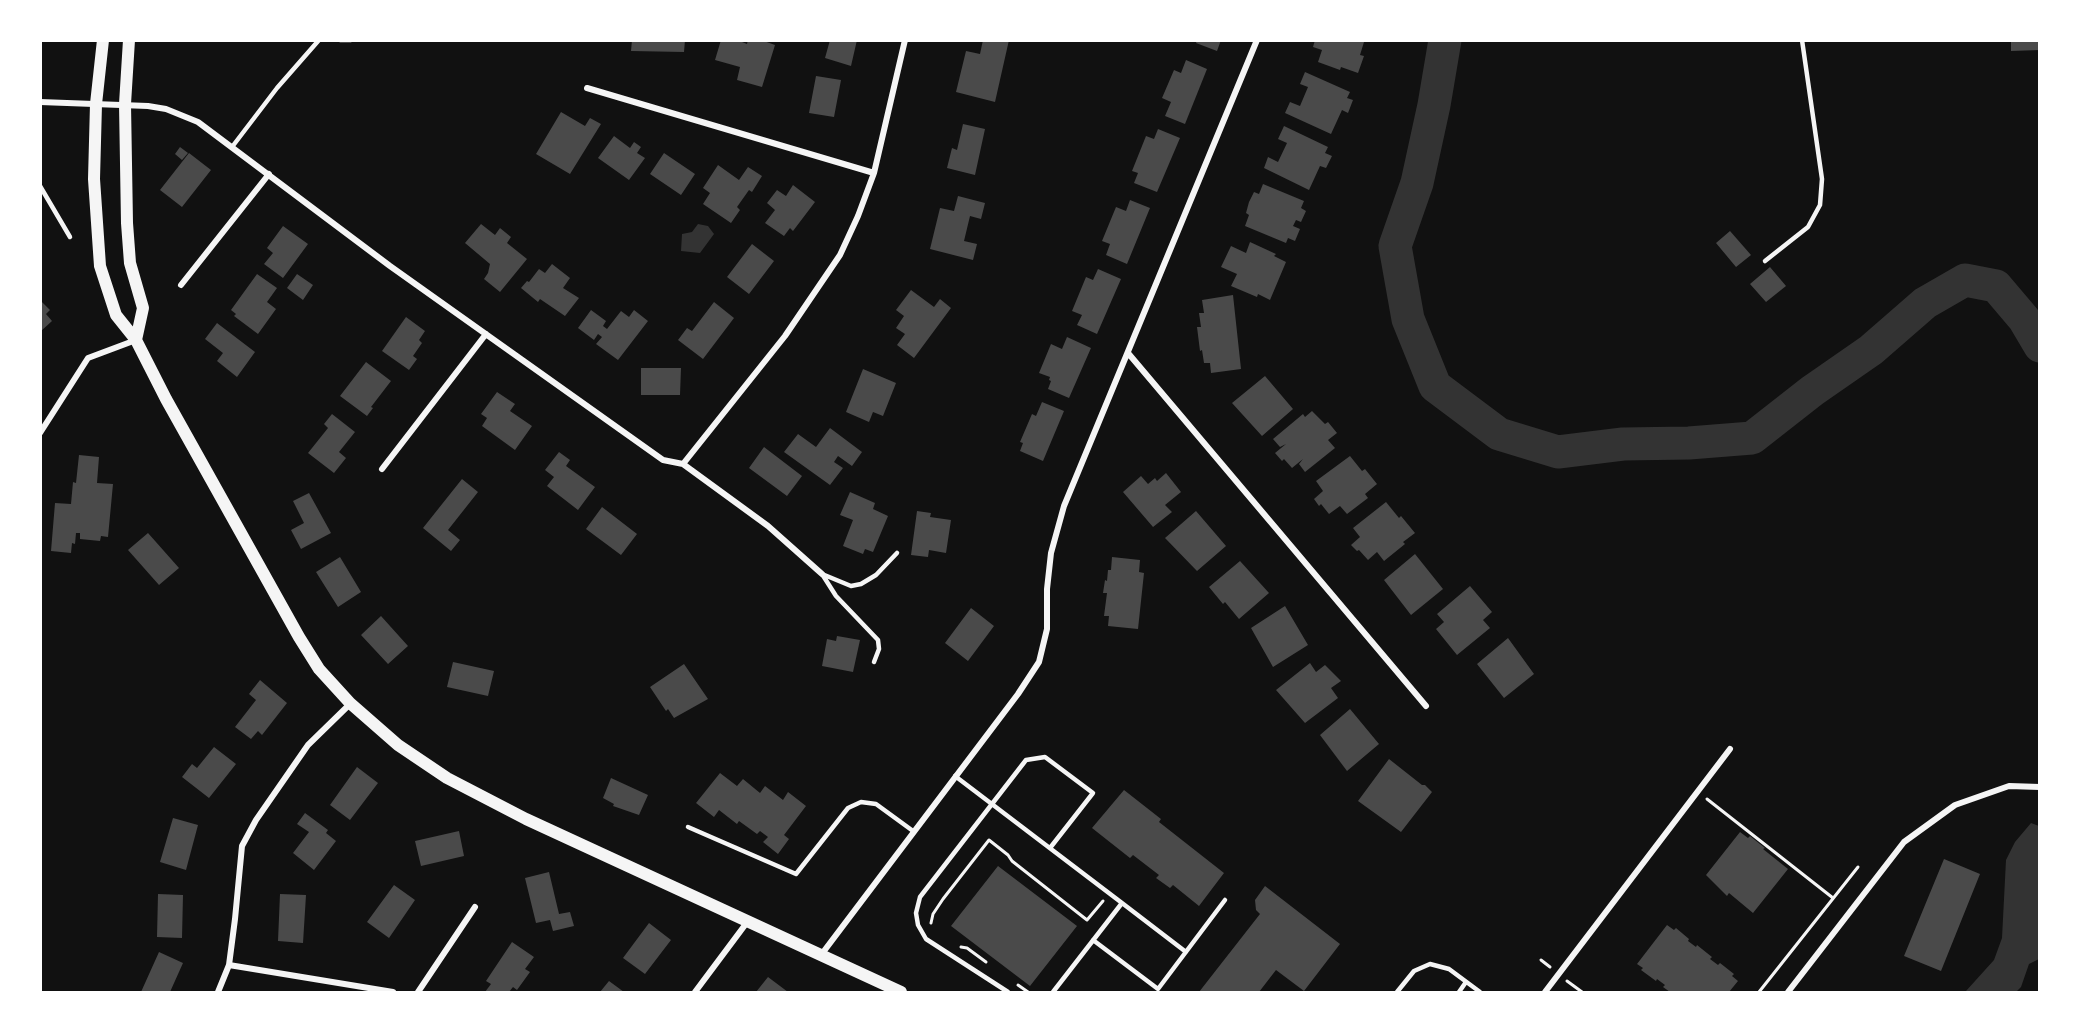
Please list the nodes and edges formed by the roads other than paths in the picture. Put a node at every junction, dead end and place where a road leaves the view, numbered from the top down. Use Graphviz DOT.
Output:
graph roads {
  1 [pos="103,40"];
  2 [pos="129,40"];
  3 [pos="319,40"];
  4 [pos="340,40"];
  5 [pos="351,40"];
  6 [pos="905,40"];
  7 [pos="1257,40"];
  8 [pos="1802,40"];
  9 [pos="587,88"];
  10 [pos="40,102"];
  11 [pos="96,104"];
  12 [pos="125,104"];
  13 [pos="232,147"];
  14 [pos="874,173"];
  15 [pos="269,174"];
  16 [pos="40,186"];
  17 [pos="70,237"];
  18 [pos="1765,261"];
  19 [pos="181,285"];
  20 [pos="486,334"];
  21 [pos="136,340"];
  22 [pos="1128,353"];
  23 [pos="40,433"];
  24 [pos="682,464"];
  25 [pos="382,469"];
  26 [pos="897,553"];
  27 [pos="822,574"];
  28 [pos="874,662"];
  29 [pos="350,703"];
  30 [pos="1426,705"];
  31 [pos="1730,749"];
  32 [pos="955,776"];
  33 [pos="2040,787"];
  34 [pos="992,804"];
  35 [pos="688,827"];
  36 [pos="913,831"];
  37 [pos="1050,848"];
  38 [pos="1226,900"];
  39 [pos="1122,903"];
  40 [pos="475,907"];
  41 [pos="748,921"];
  42 [pos="1093,940"];
  43 [pos="1186,952"];
  44 [pos="820,956"];
  45 [pos="229,965"];
  46 [pos="1466,982"];
  47 [pos="1547,992"];
  48 [pos="218,993"];
  49 [pos="393,993"];
  50 [pos="418,993"];
  51 [pos="694,993"];
  52 [pos="901,993"];
  53 [pos="1008,993"];
  54 [pos="1053,993"];
  55 [pos="1397,993"];
  56 [pos="1459,993"];
  57 [pos="1480,993"];
  58 [pos="1788,993"];
  1 -- 11 [label="main road"];
  2 -- 12 [label="main road"];
  3 -- 13 [label="lane"];
  4 -- 5 [label="lane"];
  6 -- 14 [label="street"];
  7 -- 22 [label="street"];
  8 -- 18 [label="lane"];
  9 -- 14 [label="street"];
  10 -- 11 [label="street"];
  11 -- 12 [label="street"];
  11 -- 21 [label="main road"];
  12 -- 13 [label="street"];
  12 -- 21 [label="main road"];
  13 -- 15 [label="street"];
  14 -- 24 [label="street"];
  15 -- 19 [label="street"];
  15 -- 20 [label="street"];
  16 -- 17 [label="lane"];
  20 -- 24 [label="street"];
  20 -- 25 [label="street"];
  21 -- 23 [label="street"];
  21 -- 29 [label="main road"];
  22 -- 30 [label="street"];
  22 -- 32 [label="street"];
  24 -- 27 [label="street"];
  26 -- 27 [label="lane"];
  27 -- 28 [label="lane"];
  29 -- 41 [label="main road"];
  29 -- 45 [label="street"];
  31 -- 47 [label="street"];
  32 -- 34 [label="lane"];
  32 -- 36 [label="street"];
  33 -- 58 [label="street"];
  34 -- 37 [label="lane"];
  34 -- 37 [label="lane"];
  34 -- 53 [label="lane"];
  35 -- 36 [label="lane"];
  36 -- 44 [label="street"];
  37 -- 39 [label="lane"];
  38 -- 43 [label="lane"];
  39 -- 42 [label="lane"];
  39 -- 43 [label="lane"];
  40 -- 50 [label="street"];
  41 -- 44 [label="main road"];
  41 -- 51 [label="street"];
  42 -- 43 [label="lane"];
  42 -- 54 [label="lane"];
  44 -- 52 [label="main road"];
  45 -- 48 [label="street"];
  45 -- 49 [label="street"];
  46 -- 55 [label="lane"];
  46 -- 56 [label="lane"];
  46 -- 57 [label="lane"];
}
